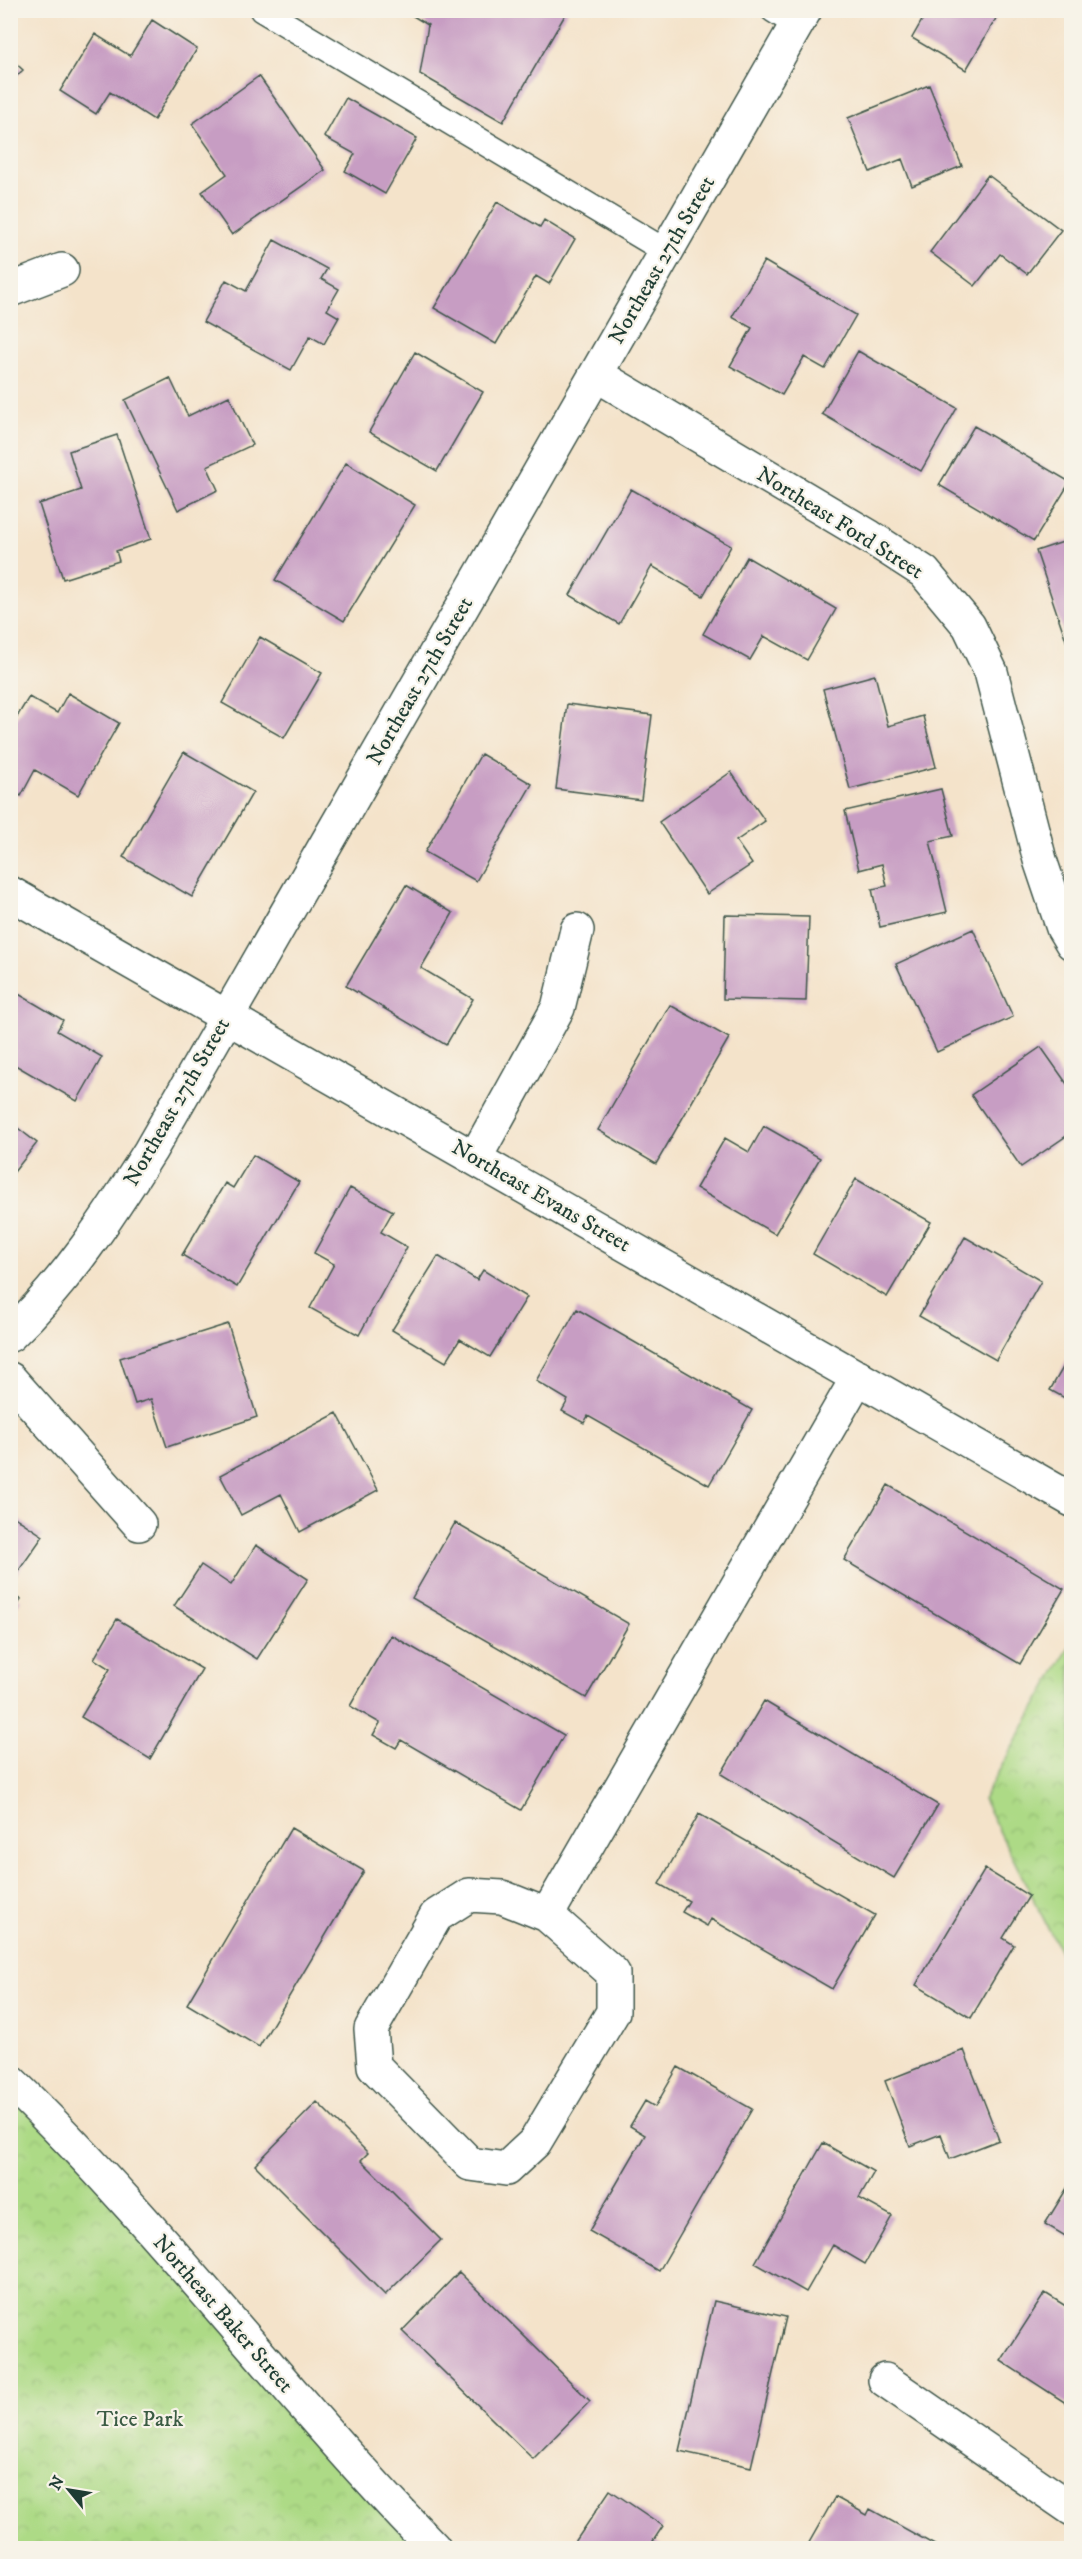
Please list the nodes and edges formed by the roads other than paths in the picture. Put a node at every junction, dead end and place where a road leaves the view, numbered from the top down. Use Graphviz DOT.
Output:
graph roads {
  1 [pos="262,10"];
  2 [pos="792,15"];
  3 [pos="667,252"];
  4 [pos="62,270"];
  5 [pos="10,290"];
  6 [pos="597,375"];
  7 [pos="10,893"];
  8 [pos="577,930"];
  9 [pos="1071,943"];
  10 [pos="227,1017"];
  11 [pos="475,1158"];
  12 [pos="10,1335"];
  13 [pos="858,1377"];
  14 [pos="10,1379"];
  15 [pos="1071,1500"];
  16 [pos="139,1524"];
  17 [pos="547,1915"];
  18 [pos="10,2081"];
  19 [pos="885,2380"];
  20 [pos="1071,2509"];
  21 [pos="434,2548"];
  1 -- 3 [label="lane"];
  2 -- 3 [label="street, Northeast 27th Street"];
  3 -- 6 [label="street, Northeast 27th Street"];
  4 -- 5 [label="street"];
  6 -- 9 [label="street, Northeast Ford Street"];
  6 -- 10 [label="street, Northeast 27th Street"];
  7 -- 10 [label="street, Northeast Evans Street"];
  8 -- 11 [label="street"];
  10 -- 11 [label="street, Northeast Evans Street"];
  10 -- 12 [label="street, Northeast 27th Street"];
  11 -- 13 [label="street, Northeast Evans Street"];
  13 -- 15 [label="street, Northeast Evans Street"];
  13 -- 17 [label="street"];
  14 -- 16 [label="street"];
  17 -- 17 [label="street"];
  18 -- 21 [label="street, Northeast Baker Street"];
  19 -- 20 [label="street"];
}
